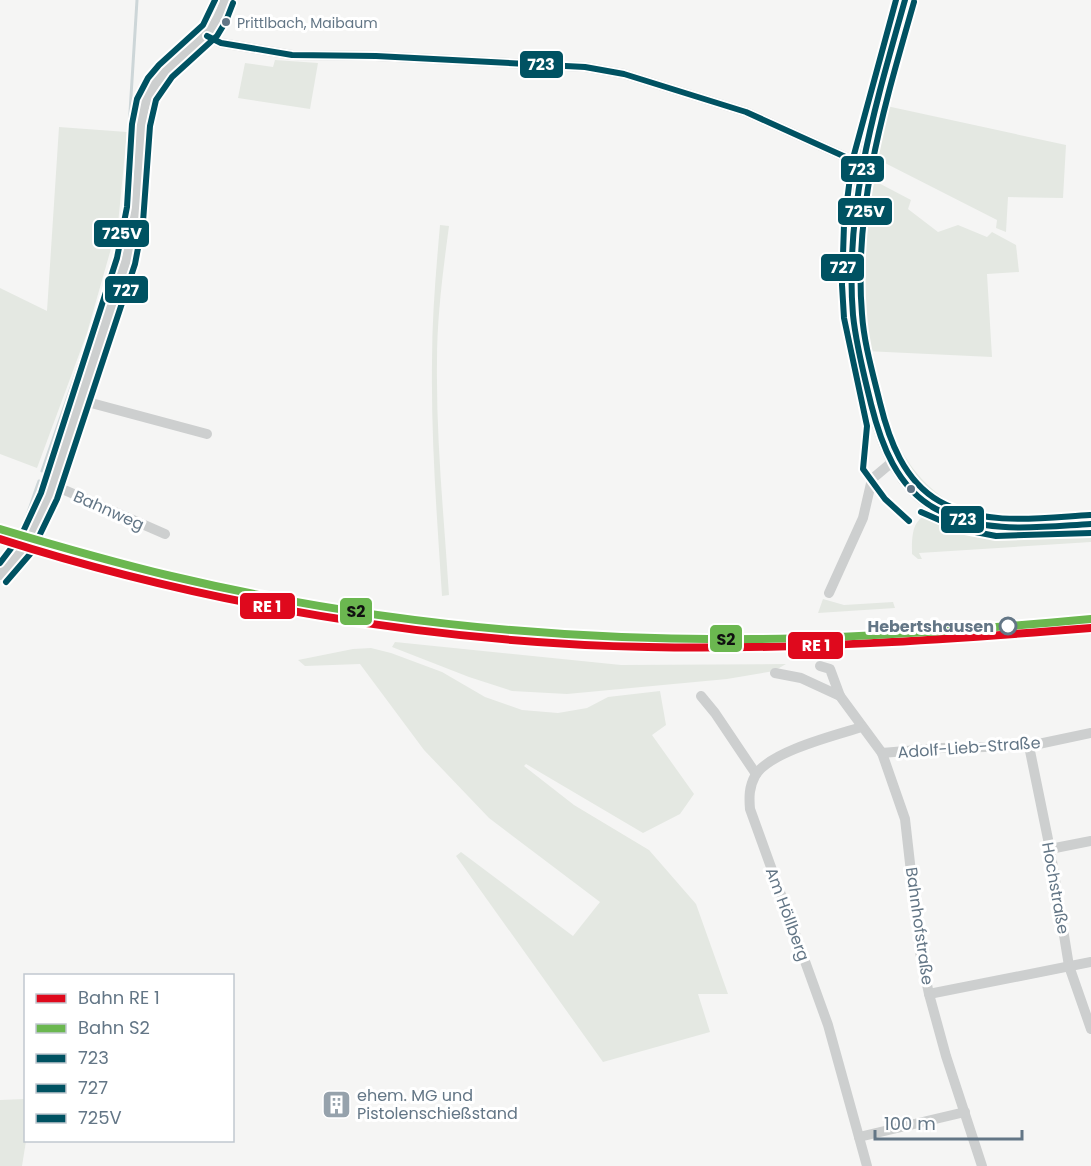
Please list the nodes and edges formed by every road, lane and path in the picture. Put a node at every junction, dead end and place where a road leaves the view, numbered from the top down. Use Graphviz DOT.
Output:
graph roads {
  1 [pos="225,0"];
  2 [pos="905,0"];
  3 [pos="207,36"];
  4 [pos="861,164"];
  5 [pos="80,400"];
  6 [pos="207,434"];
  7 [pos="891,463"];
  8 [pos="51,491"];
  9 [pos="1091,524"];
  10 [pos="165,534"];
  11 [pos="0,575"];
  12 [pos="829,593"];
  13 [pos="820,666"];
  14 [pos="775,673"];
  15 [pos="701,696"];
  16 [pos="840,696"];
  17 [pos="862,727"];
  18 [pos="1091,733"];
  19 [pos="1029,746"];
  20 [pos="882,753"];
  21 [pos="756,774"];
  22 [pos="1091,841"];
  23 [pos="1050,849"];
  24 [pos="1091,962"];
  25 [pos="1069,966"];
  26 [pos="929,994"];
  27 [pos="1091,1029"];
  28 [pos="965,1112"];
  29 [pos="859,1137"];
  30 [pos="867,1166"];
  31 [pos="982,1166"];
  1 -- 3 [label="street"];
  2 -- 4 [label="street"];
  3 -- 4 [label="street"];
  3 -- 5 [label="street"];
  4 -- 7 [label="street"];
  5 -- 6 [label="street"];
  5 -- 8 [label="street"];
  7 -- 9 [label="street"];
  7 -- 12 [label="street"];
  8 -- 10 [label="street, Bahnweg"];
  8 -- 11 [label="street"];
  13 -- 16 [label="street, Bahnhofstraße"];
  14 -- 16 [label="street, Bahnhofstraße"];
  15 -- 21 [label="street"];
  16 -- 17 [label="street, Bahnhofstraße"];
  17 -- 20 [label="street, Bahnhofstraße"];
  17 -- 21 [label="street"];
  18 -- 19 [label="street, Adolf-Lieb-Straße"];
  19 -- 20 [label="street, Adolf-Lieb-Straße"];
  19 -- 23 [label="street, Hochstraße"];
  20 -- 26 [label="street, Bahnhofstraße"];
  21 -- 29 [label="street, Am Höllberg"];
  22 -- 23 [label="street"];
  23 -- 25 [label="street, Hochstraße"];
  24 -- 25 [label="street"];
  25 -- 26 [label="street"];
  25 -- 27 [label="street, Hochstraße"];
  26 -- 28 [label="street, Bahnhofstraße"];
  28 -- 29 [label="street"];
  28 -- 31 [label="street, Bahnhofstraße"];
  29 -- 30 [label="street, Am Höllberg"];
}
